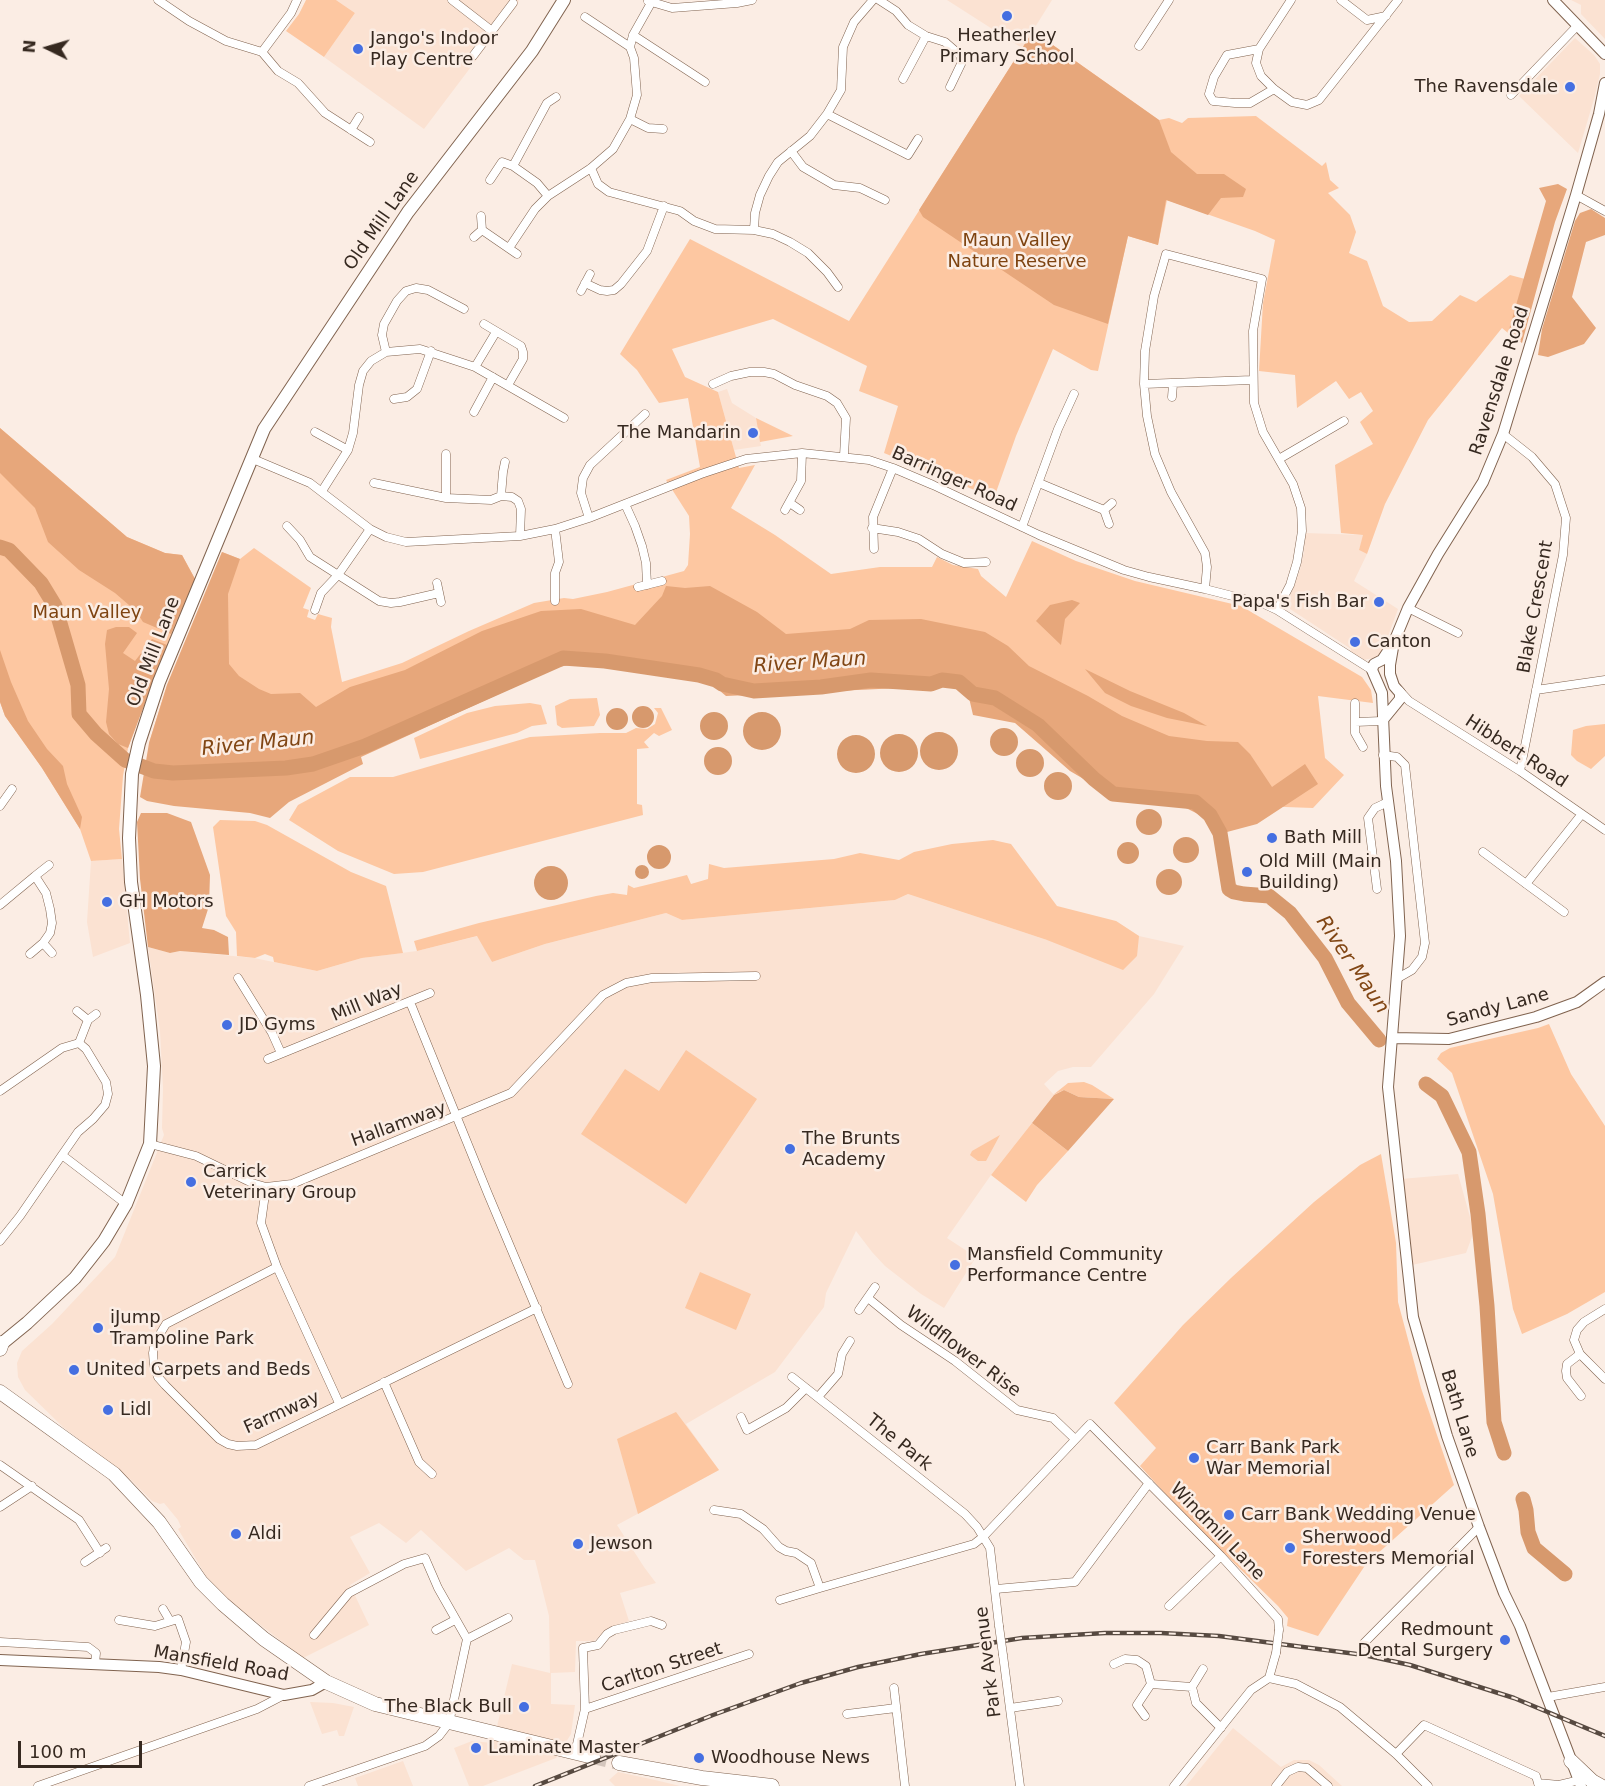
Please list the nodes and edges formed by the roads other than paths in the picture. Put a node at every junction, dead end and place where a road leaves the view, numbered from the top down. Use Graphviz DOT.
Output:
graph roads {
  1 [pos="158,0"];
  2 [pos="297,0"];
  3 [pos="452,0"];
  4 [pos="554,0"];
  5 [pos="564,0"];
  6 [pos="753,0"];
  7 [pos="873,0"];
  8 [pos="879,0"];
  9 [pos="1169,0"];
  10 [pos="1291,0"];
  11 [pos="1341,0"];
  12 [pos="1398,0"];
  13 [pos="1553,0"];
  14 [pos="649,1"];
  15 [pos="718,2"];
  16 [pos="513,3"];
  17 [pos="601,15"];
  18 [pos="1386,16"];
  19 [pos="585,17"];
  20 [pos="552,19"];
  21 [pos="1367,20"];
  22 [pos="595,24"];
  23 [pos="1578,25"];
  24 [pos="492,31"];
  25 [pos="633,35"];
  26 [pos="926,36"];
  27 [pos="1370,37"];
  28 [pos="1139,46"];
  29 [pos="630,47"];
  30 [pos="1259,49"];
  31 [pos="262,52"];
  32 [pos="1605,54"];
  33 [pos="473,56"];
  34 [pos="903,78"];
  35 [pos="705,82"];
  36 [pos="1605,83"];
  37 [pos="950,87"];
  38 [pos="1274,89"];
  39 [pos="1511,95"];
  40 [pos="556,97"];
  41 [pos="1602,112"];
  42 [pos="827,114"];
  43 [pos="359,117"];
  44 [pos="630,119"];
  45 [pos="351,129"];
  46 [pos="663,129"];
  47 [pos="918,139"];
  48 [pos="370,142"];
  49 [pos="791,151"];
  50 [pos="513,166"];
  51 [pos="591,168"];
  52 [pos="490,180"];
  53 [pos="1576,195"];
  54 [pos="548,196"];
  55 [pos="885,200"];
  56 [pos="664,206"];
  57 [pos="1605,211"];
  58 [pos="481,216"];
  59 [pos="482,230"];
  60 [pos="754,230"];
  61 [pos="474,237"];
  62 [pos="509,248"];
  63 [pos="518,254"];
  64 [pos="590,274"];
  65 [pos="842,274"];
  66 [pos="834,279"];
  67 [pos="585,283"];
  68 [pos="838,287"];
  69 [pos="581,291"];
  70 [pos="464,309"];
  71 [pos="484,324"];
  72 [pos="496,332"];
  73 [pos="432,351"];
  74 [pos="386,352"];
  75 [pos="475,367"];
  76 [pos="493,377"];
  77 [pos="1252,380"];
  78 [pos="1144,384"];
  79 [pos="1173,384"];
  80 [pos="508,385"];
  81 [pos="719,385"];
  82 [pos="1172,397"];
  83 [pos="394,399"];
  84 [pos="561,405"];
  85 [pos="1079,405"];
  86 [pos="474,412"];
  87 [pos="556,413"];
  88 [pos="645,414"];
  89 [pos="564,418"];
  90 [pos="1344,421"];
  91 [pos="637,422"];
  92 [pos="645,429"];
  93 [pos="315,432"];
  94 [pos="1503,434"];
  95 [pos="348,450"];
  96 [pos="802,453"];
  97 [pos="446,454"];
  98 [pos="844,456"];
  99 [pos="253,459"];
  100 [pos="1279,459"];
  101 [pos="506,462"];
  102 [pos="893,468"];
  103 [pos="374,483"];
  104 [pos="1039,483"];
  105 [pos="322,491"];
  106 [pos="501,496"];
  107 [pos="446,498"];
  108 [pos="1112,503"];
  109 [pos="625,504"];
  110 [pos="800,510"];
  111 [pos="1104,510"];
  112 [pos="589,518"];
  113 [pos="1109,524"];
  114 [pos="287,526"];
  115 [pos="1022,527"];
  116 [pos="872,528"];
  117 [pos="370,529"];
  118 [pos="555,529"];
  119 [pos="520,536"];
  120 [pos="873,549"];
  121 [pos="976,553"];
  122 [pos="986,562"];
  123 [pos="976,563"];
  124 [pos="338,575"];
  125 [pos="662,581"];
  126 [pos="437,583"];
  127 [pos="1206,589"];
  128 [pos="439,593"];
  129 [pos="555,601"];
  130 [pos="441,602"];
  131 [pos="1407,608"];
  132 [pos="315,610"];
  133 [pos="1277,610"];
  134 [pos="1458,633"];
  135 [pos="1378,667"];
  136 [pos="1605,680"];
  137 [pos="1397,688"];
  138 [pos="1536,690"];
  139 [pos="1382,696"];
  140 [pos="1401,702"];
  141 [pos="1355,703"];
  142 [pos="1382,721"];
  143 [pos="1355,722"];
  144 [pos="1363,747"];
  145 [pos="1383,755"];
  146 [pos="1520,771"];
  147 [pos="12,789"];
  148 [pos="1388,802"];
  149 [pos="0,806"];
  150 [pos="1581,814"];
  151 [pos="1605,830"];
  152 [pos="1483,852"];
  153 [pos="49,865"];
  154 [pos="35,876"];
  155 [pos="1526,884"];
  156 [pos="1377,889"];
  157 [pos="0,905"];
  158 [pos="1564,912"];
  159 [pos="43,943"];
  160 [pos="52,953"];
  161 [pos="30,954"];
  162 [pos="756,976"];
  163 [pos="238,978"];
  164 [pos="1398,978"];
  165 [pos="1605,982"];
  166 [pos="430,993"];
  167 [pos="410,1002"];
  168 [pos="77,1011"];
  169 [pos="96,1014"];
  170 [pos="88,1020"];
  171 [pos="1392,1038"];
  172 [pos="78,1043"];
  173 [pos="281,1053"];
  174 [pos="268,1059"];
  175 [pos="0,1091"];
  176 [pos="456,1116"];
  177 [pos="150,1144"];
  178 [pos="62,1155"];
  179 [pos="266,1187"];
  180 [pos="126,1204"];
  181 [pos="0,1241"];
  182 [pos="277,1268"];
  183 [pos="875,1287"];
  184 [pos="868,1298"];
  185 [pos="537,1308"];
  186 [pos="1605,1310"];
  187 [pos="860,1311"];
  188 [pos="850,1341"];
  189 [pos="1,1346"];
  190 [pos="1580,1354"];
  191 [pos="792,1377"];
  192 [pos="1605,1379"];
  193 [pos="384,1382"];
  194 [pos="568,1384"];
  195 [pos="806,1388"];
  196 [pos="0,1392"];
  197 [pos="1581,1396"];
  198 [pos="818,1397"];
  199 [pos="339,1403"];
  200 [pos="741,1417"];
  201 [pos="1075,1439"];
  202 [pos="0,1465"];
  203 [pos="432,1474"];
  204 [pos="1149,1483"];
  205 [pos="32,1486"];
  206 [pos="0,1507"];
  207 [pos="714,1510"];
  208 [pos="1479,1527"];
  209 [pos="984,1536"];
  210 [pos="1221,1556"];
  211 [pos="85,1562"];
  212 [pos="820,1588"];
  213 [pos="996,1589"];
  214 [pos="780,1600"];
  215 [pos="1169,1606"];
  216 [pos="163,1609"];
  217 [pos="508,1618"];
  218 [pos="119,1620"];
  219 [pos="455,1620"];
  220 [pos="170,1621"];
  221 [pos="662,1625"];
  222 [pos="436,1630"];
  223 [pos="314,1635"];
  224 [pos="467,1639"];
  225 [pos="0,1642"];
  226 [pos="1364,1643"];
  227 [pos="749,1654"];
  228 [pos="0,1660"];
  229 [pos="95,1664"];
  230 [pos="1114,1665"];
  231 [pos="1203,1669"];
  232 [pos="181,1670"];
  233 [pos="1269,1678"];
  234 [pos="327,1682"];
  235 [pos="1151,1684"];
  236 [pos="1192,1687"];
  237 [pos="1605,1687"];
  238 [pos="894,1688"];
  239 [pos="284,1695"];
  240 [pos="1548,1697"];
  241 [pos="1058,1701"];
  242 [pos="896,1708"];
  243 [pos="1010,1708"];
  244 [pos="585,1709"];
  245 [pos="847,1714"];
  246 [pos="1145,1716"];
  247 [pos="449,1723"];
  248 [pos="1221,1728"];
  249 [pos="575,1753"];
  250 [pos="1396,1754"];
  251 [pos="593,1757"];
  252 [pos="1571,1761"];
  253 [pos="619,1763"];
  254 [pos="700,1782"];
  255 [pos="1583,1784"];
  256 [pos="1538,1785"];
  257 [pos="38,1786"];
  258 [pos="309,1786"];
  259 [pos="764,1786"];
  260 [pos="905,1786"];
  261 [pos="1020,1786"];
  262 [pos="1174,1786"];
  263 [pos="1276,1786"];
  264 [pos="1329,1786"];
  265 [pos="1428,1786"];
  266 [pos="1601,1786"];
  1 -- 31 [label="street"];
  2 -- 31 [label="street"];
  3 -- 24 [label="street"];
  4 -- 20 [label="main road, Old Mill Lane"];
  5 -- 20 [label="main road, Old Mill Lane"];
  6 -- 15 [label="street"];
  7 -- 42 [label="street"];
  8 -- 26 [label="street"];
  9 -- 28 [label="street"];
  10 -- 30 [label="street"];
  11 -- 21 [label="street"];
  12 -- 18 [label="street"];
  13 -- 23 [label="main road"];
  14 -- 15 [label="street"];
  14 -- 25 [label="street"];
  16 -- 24 [label="street"];
  17 -- 22 [label="street"];
  18 -- 21 [label="street"];
  18 -- 27 [label="street"];
  19 -- 22 [label="street"];
  20 -- 99 [label="main road, Old Mill Lane"];
  21 -- 27 [label="street"];
  22 -- 29 [label="street"];
  23 -- 32 [label="main road"];
  23 -- 39 [label="street"];
  24 -- 33 [label="street"];
  25 -- 29 [label="street"];
  25 -- 35 [label="street"];
  26 -- 34 [label="street"];
  26 -- 37 [label="street"];
  27 -- 38 [label="street"];
  29 -- 44 [label="street"];
  30 -- 38 [label="street"];
  30 -- 38 [label="street"];
  31 -- 45 [label="street"];
  36 -- 41 [label="main road, Ravensdale Road"];
  40 -- 50 [label="street"];
  41 -- 53 [label="main road, Ravensdale Road"];
  42 -- 47 [label="street"];
  42 -- 49 [label="street"];
  43 -- 45 [label="street"];
  44 -- 46 [label="street"];
  44 -- 51 [label="street"];
  45 -- 48 [label="street"];
  49 -- 55 [label="street"];
  49 -- 60 [label="street"];
  50 -- 52 [label="street"];
  50 -- 54 [label="street"];
  51 -- 54 [label="street"];
  51 -- 56 [label="street"];
  53 -- 57 [label="street"];
  53 -- 94 [label="main road, Ravensdale Road"];
  54 -- 62 [label="street"];
  56 -- 60 [label="street"];
  56 -- 67 [label="street"];
  58 -- 59 [label="street"];
  59 -- 61 [label="street"];
  59 -- 62 [label="street"];
  60 -- 66 [label="street"];
  62 -- 63 [label="street"];
  64 -- 67 [label="street"];
  65 -- 66 [label="street"];
  66 -- 68 [label="street"];
  67 -- 69 [label="street"];
  70 -- 74 [label="street"];
  71 -- 72 [label="street"];
  72 -- 75 [label="street"];
  72 -- 80 [label="street"];
  73 -- 74 [label="street"];
  73 -- 75 [label="street"];
  73 -- 83 [label="street"];
  74 -- 95 [label="street"];
  75 -- 76 [label="street"];
  76 -- 80 [label="street"];
  76 -- 86 [label="street"];
  77 -- 78 [label="street"];
  77 -- 79 [label="street"];
  77 -- 100 [label="street"];
  78 -- 79 [label="street"];
  78 -- 127 [label="street"];
  79 -- 82 [label="street"];
  80 -- 87 [label="street"];
  81 -- 98 [label="street"];
  84 -- 87 [label="street"];
  85 -- 104 [label="street"];
  87 -- 89 [label="street"];
  88 -- 91 [label="street"];
  90 -- 100 [label="street"];
  91 -- 92 [label="street"];
  91 -- 112 [label="street"];
  93 -- 95 [label="street"];
  94 -- 131 [label="main road, Ravensdale Road"];
  94 -- 138 [label="street, Blake Crescent"];
  95 -- 105 [label="street"];
  96 -- 98 [label="street, Barringer Road"];
  96 -- 109 [label="street, Barringer Road"];
  96 -- 110 [label="street"];
  97 -- 107 [label="street"];
  98 -- 102 [label="street, Barringer Road"];
  99 -- 105 [label="street, Barringer Road"];
  99 -- 177 [label="main road, Old Mill Lane"];
  100 -- 133 [label="street"];
  101 -- 106 [label="street"];
  102 -- 115 [label="street, Barringer Road"];
  102 -- 116 [label="street"];
  103 -- 107 [label="street"];
  104 -- 111 [label="street"];
  104 -- 115 [label="street"];
  105 -- 117 [label="street, Barringer Road"];
  106 -- 107 [label="street"];
  106 -- 119 [label="street"];
  108 -- 111 [label="street"];
  109 -- 112 [label="street, Barringer Road"];
  109 -- 125 [label="street"];
  111 -- 113 [label="street"];
  112 -- 118 [label="street, Barringer Road"];
  114 -- 124 [label="street"];
  115 -- 127 [label="street, Barringer Road"];
  116 -- 120 [label="street"];
  116 -- 123 [label="street"];
  117 -- 119 [label="street, Barringer Road"];
  117 -- 124 [label="street"];
  118 -- 119 [label="street, Barringer Road"];
  118 -- 129 [label="street"];
  121 -- 123 [label="street"];
  122 -- 123 [label="street"];
  124 -- 128 [label="street"];
  124 -- 132 [label="street"];
  126 -- 128 [label="street"];
  127 -- 133 [label="street, Barringer Road"];
  128 -- 130 [label="street"];
  131 -- 134 [label="street"];
  131 -- 135 [label="main road, Ravensdale Road"];
  133 -- 135 [label="street, Barringer Road"];
  135 -- 137 [label="main road"];
  135 -- 139 [label="main road"];
  136 -- 138 [label="street"];
  137 -- 139 [label="main road"];
  137 -- 140 [label="main road"];
  138 -- 146 [label="street, Blake Crescent"];
  139 -- 140 [label="main road"];
  139 -- 142 [label="main road"];
  140 -- 142 [label="main road"];
  140 -- 146 [label="street, Hibbert Road"];
  141 -- 143 [label="street"];
  142 -- 143 [label="street"];
  142 -- 145 [label="main road"];
  143 -- 144 [label="street"];
  145 -- 148 [label="main road"];
  145 -- 164 [label="street"];
  146 -- 150 [label="street, Hibbert Road"];
  147 -- 149 [label="street"];
  148 -- 156 [label="street"];
  148 -- 164 [label="main road"];
  150 -- 151 [label="street, Hibbert Road"];
  150 -- 155 [label="street"];
  152 -- 155 [label="street"];
  153 -- 154 [label="street"];
  154 -- 157 [label="street"];
  154 -- 159 [label="street"];
  155 -- 158 [label="street"];
  159 -- 160 [label="street"];
  159 -- 161 [label="street"];
  162 -- 176 [label="street"];
  163 -- 173 [label="street"];
  164 -- 171 [label="main road"];
  165 -- 171 [label="main road, Sandy Lane"];
  166 -- 167 [label="street, Mill Way"];
  167 -- 173 [label="street, Mill Way"];
  167 -- 176 [label="street"];
  168 -- 170 [label="street"];
  169 -- 170 [label="street"];
  170 -- 172 [label="street"];
  171 -- 208 [label="main road, Bath Lane"];
  172 -- 175 [label="street"];
  172 -- 178 [label="street"];
  173 -- 174 [label="street, Mill Way"];
  176 -- 179 [label="street, Hallamway"];
  176 -- 185 [label="street, Hallamway"];
  177 -- 179 [label="street, Hallamway"];
  177 -- 180 [label="main road, Old Mill Lane"];
  178 -- 180 [label="street"];
  178 -- 181 [label="street"];
  179 -- 182 [label="street, Farmway"];
  180 -- 189 [label="main road, Old Mill Lane"];
  182 -- 199 [label="street, Farmway"];
  182 -- 199 [label="street, Farmway"];
  183 -- 184 [label="street"];
  184 -- 187 [label="street"];
  184 -- 201 [label="street, Wildflower Rise"];
  185 -- 193 [label="street, Farmway"];
  185 -- 194 [label="street, Hallamway"];
  186 -- 190 [label="street"];
  188 -- 198 [label="street"];
  190 -- 192 [label="street"];
  190 -- 197 [label="street"];
  191 -- 195 [label="street, The Park"];
  193 -- 199 [label="street, Farmway"];
  193 -- 203 [label="street"];
  195 -- 198 [label="street, The Park"];
  195 -- 200 [label="street"];
  196 -- 234 [label="highway"];
  198 -- 209 [label="street, The Park"];
  201 -- 204 [label="street, Windmill Lane"];
  201 -- 209 [label="street"];
  202 -- 205 [label="street"];
  204 -- 210 [label="street, Windmill Lane"];
  204 -- 213 [label="street"];
  205 -- 206 [label="street"];
  205 -- 211 [label="street"];
  207 -- 212 [label="street"];
  208 -- 226 [label="street"];
  208 -- 240 [label="main road, Bath Lane"];
  209 -- 212 [label="street"];
  209 -- 213 [label="street, Park Avenue"];
  210 -- 215 [label="street"];
  210 -- 233 [label="street, Windmill Lane, bridge"];
  212 -- 214 [label="street"];
  213 -- 243 [label="street, Park Avenue, bridge"];
  216 -- 220 [label="street"];
  217 -- 224 [label="street"];
  218 -- 220 [label="street"];
  219 -- 222 [label="street"];
  219 -- 223 [label="street"];
  219 -- 224 [label="street"];
  220 -- 232 [label="street"];
  221 -- 244 [label="street"];
  224 -- 247 [label="street"];
  225 -- 229 [label="street"];
  227 -- 244 [label="street, Carlton Street"];
  228 -- 229 [label="main road, Mansfield Road"];
  229 -- 232 [label="main road, Mansfield Road"];
  230 -- 235 [label="street"];
  231 -- 236 [label="street"];
  232 -- 239 [label="main road, Mansfield Road"];
  233 -- 248 [label="street"];
  233 -- 250 [label="street"];
  234 -- 239 [label="main road, Mansfield Road"];
  234 -- 247 [label="highway"];
  235 -- 236 [label="street"];
  235 -- 246 [label="street"];
  236 -- 248 [label="street"];
  237 -- 240 [label="street"];
  238 -- 242 [label="street"];
  239 -- 257 [label="street"];
  240 -- 252 [label="main road, Bath Lane"];
  241 -- 243 [label="street"];
  242 -- 245 [label="street"];
  242 -- 260 [label="street"];
  243 -- 261 [label="street, Park Avenue"];
  244 -- 249 [label="street"];
  247 -- 249 [label="highway"];
  247 -- 258 [label="street"];
  248 -- 262 [label="street"];
  249 -- 251 [label="highway"];
  250 -- 256 [label="street"];
  250 -- 265 [label="street"];
  252 -- 255 [label="main road, Bath Lane"];
  252 -- 266 [label="highway"];
  253 -- 254 [label="highway"];
  254 -- 259 [label="highway"];
  255 -- 256 [label="street"];
  263 -- 264 [label="street"];
}
